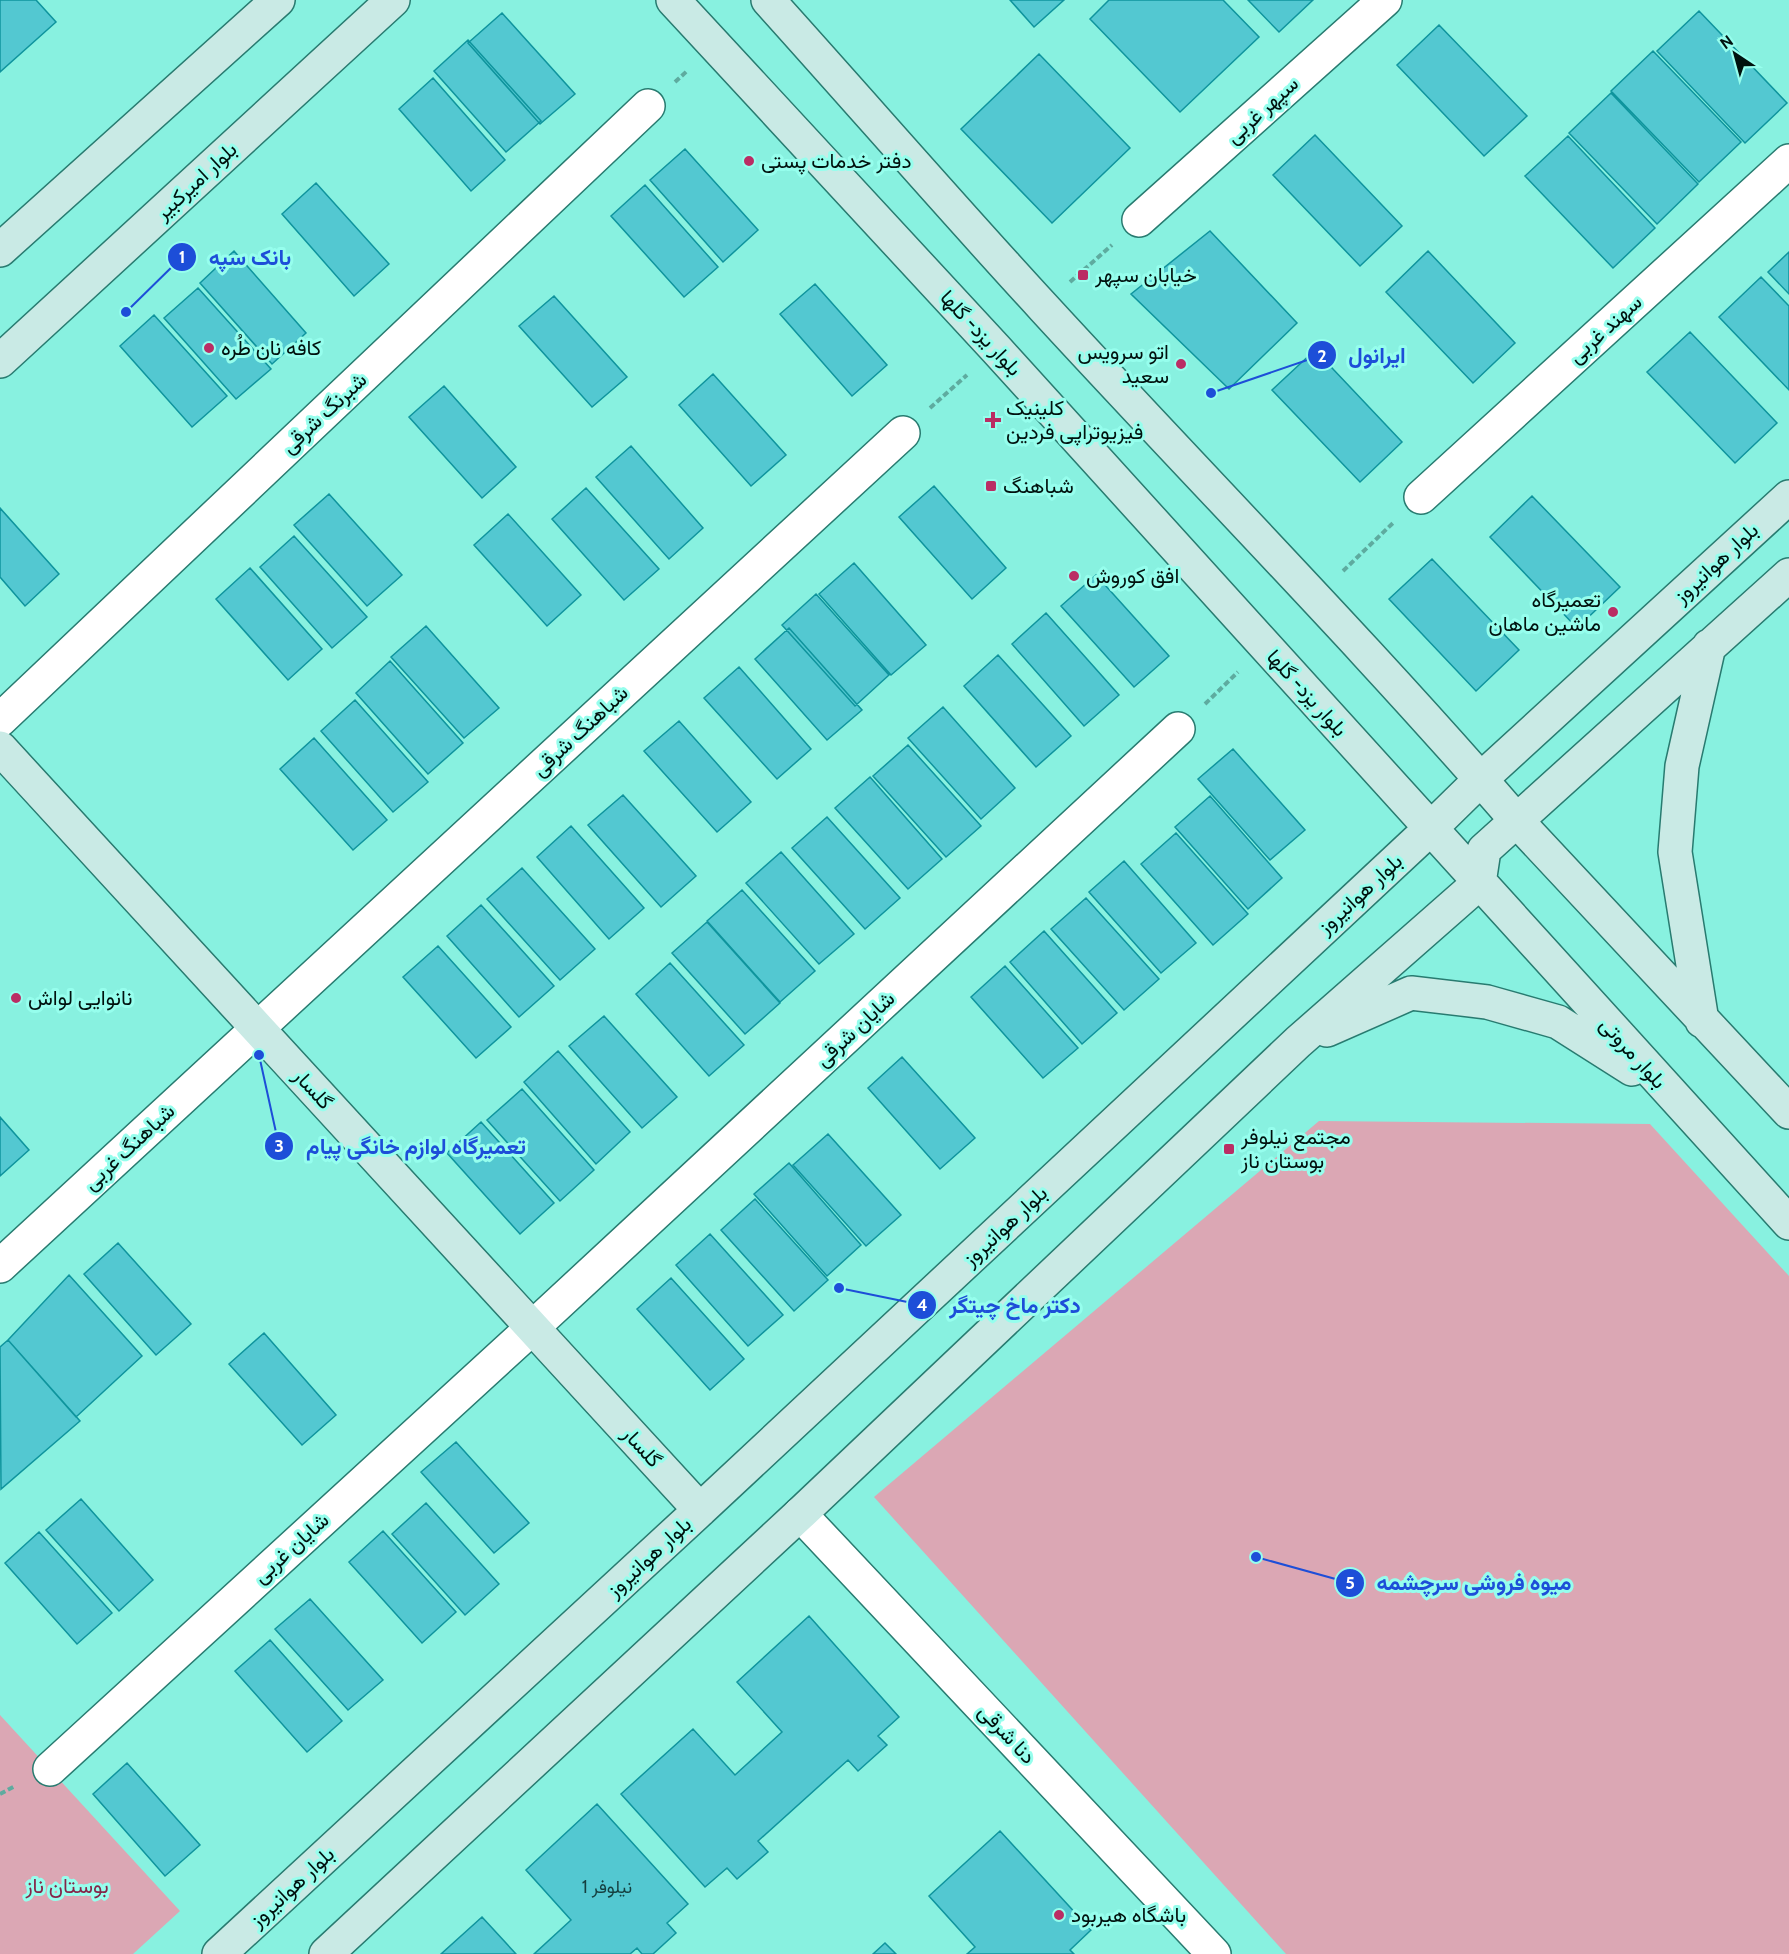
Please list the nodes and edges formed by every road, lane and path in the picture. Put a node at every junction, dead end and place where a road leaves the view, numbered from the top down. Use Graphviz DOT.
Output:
graph roads {
  1 [pos="278,0"];
  2 [pos="393,0"];
  3 [pos="673,0"];
  4 [pos="768,0"];
  5 [pos="1385,0"];
  6 [pos="715,46"];
  7 [pos="648,106"];
  8 [pos="1789,161"];
  9 [pos="1139,220"];
  10 [pos="0,250"];
  11 [pos="0,362"];
  12 [pos="903,433"];
  13 [pos="1789,496"];
  14 [pos="1421,497"];
  15 [pos="1789,575"];
  16 [pos="1709,646"];
  17 [pos="0,720"];
  18 [pos="1178,729"];
  19 [pos="0,748"];
  20 [pos="1481,779"];
  21 [pos="1517,821"];
  22 [pos="1431,828"];
  23 [pos="1479,883"];
  24 [pos="1702,1021"];
  25 [pos="258,1028"];
  26 [pos="1298,1042"];
  27 [pos="1670,1094"];
  28 [pos="1789,1112"];
  29 [pos="1789,1223"];
  30 [pos="0,1266"];
  31 [pos="532,1328"];
  32 [pos="700,1510"];
  33 [pos="800,1514"];
  34 [pos="50,1769"];
  35 [pos="219,1954"];
  36 [pos="326,1954"];
  37 [pos="1214,1954"];
  1 -- 10 [label="main road"];
  2 -- 11 [label="main road, بلوار امیرکبیر"];
  3 -- 6 [label="main road, بلوار یزد- گلها"];
  4 -- 20 [label="main road"];
  5 -- 9 [label="street, سپهر غربی"];
  6 -- 7 [label="path"];
  6 -- 22 [label="main road, بلوار یزد- گلها"];
  7 -- 17 [label="street, شبرنگ شرقی"];
  8 -- 14 [label="street, سهند غربی"];
  12 -- 25 [label="street, شباهنگ شرقی"];
  13 -- 20 [label="main road, بلوار هوانیروز"];
  15 -- 16 [label="main road"];
  16 -- 21 [label="main road"];
  16 -- 24 [label="main road"];
  18 -- 31 [label="street, شایان شرقی"];
  19 -- 25 [label="main road, گلسار"];
  20 -- 21 [label="main road"];
  20 -- 22 [label="main road, بلوار هوانیروز"];
  21 -- 23 [label="main road"];
  21 -- 24 [label="main road"];
  22 -- 23 [label="main road, بلوار یزد- گلها"];
  22 -- 32 [label="main road, بلوار هوانیروز"];
  23 -- 26 [label="main road"];
  23 -- 27 [label="main road, بلوار مروتی"];
  24 -- 28 [label="main road"];
  25 -- 30 [label="street, شباهنگ غربی"];
  25 -- 31 [label="main road, گلسار"];
  26 -- 27 [label="main road"];
  26 -- 33 [label="main road"];
  27 -- 29 [label="main road, بلوار مروتی"];
  31 -- 32 [label="main road, گلسار"];
  31 -- 34 [label="street, شایان غربی"];
  32 -- 35 [label="main road, بلوار هوانیروز"];
  33 -- 36 [label="main road"];
  33 -- 37 [label="street, دنا شرقی"];
}
